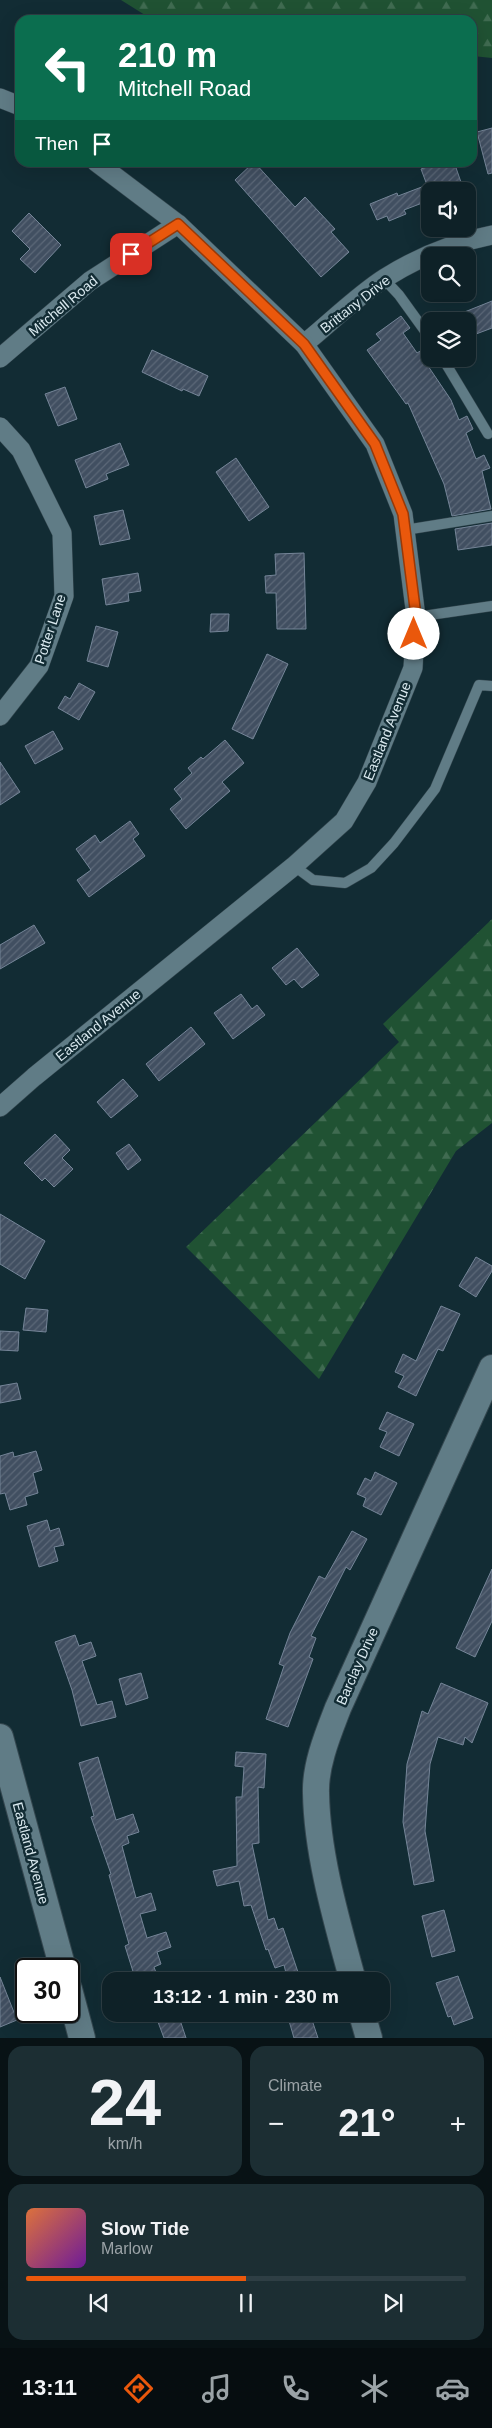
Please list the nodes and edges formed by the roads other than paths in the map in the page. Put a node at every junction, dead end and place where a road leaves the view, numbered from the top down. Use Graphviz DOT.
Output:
graph roads {
  1 [pos="0,98"];
  2 [pos="15,104"];
  3 [pos="103,167"];
  4 [pos="178,224"];
  5 [pos="492,235"];
  6 [pos="384,279"];
  7 [pos="421,326"];
  8 [pos="304,344"];
  9 [pos="0,358"];
  10 [pos="449,367"];
  11 [pos="0,427"];
  12 [pos="488,434"];
  13 [pos="492,516"];
  14 [pos="405,530"];
  15 [pos="492,606"];
  16 [pos="416,616"];
  17 [pos="492,686"];
  18 [pos="0,716"];
  19 [pos="294,866"];
  20 [pos="0,1107"];
  21 [pos="492,1368"];
  22 [pos="0,1737"];
  23 [pos="6,1785"];
  24 [pos="60,1958"];
  25 [pos="350,1972"];
  26 [pos="364,2022"];
  27 [pos="78,2023"];
  28 [pos="82,2038"];
  29 [pos="369,2038"];
  1 -- 2 [label="street"];
  3 -- 4 [label="street, Eastland Avenue"];
  4 -- 8 [label="street, Eastland Avenue"];
  4 -- 9 [label="street, Mitchell Road"];
  5 -- 6 [label="street, Brittany Drive"];
  6 -- 7 [label="lane"];
  6 -- 8 [label="street, Brittany Drive"];
  8 -- 14 [label="street, Eastland Avenue"];
  10 -- 12 [label="lane"];
  11 -- 18 [label="street, Potter Lane"];
  13 -- 14 [label="lane"];
  14 -- 16 [label="street, Eastland Avenue"];
  15 -- 16 [label="lane"];
  16 -- 19 [label="street, Eastland Avenue"];
  17 -- 19 [label="lane"];
  19 -- 20 [label="street, Eastland Avenue"];
  21 -- 25 [label="street, Barclay Drive"];
  22 -- 23 [label="street, Eastland Avenue"];
  23 -- 24 [label="street, Eastland Avenue"];
  26 -- 29 [label="street"];
  27 -- 28 [label="street"];
}
